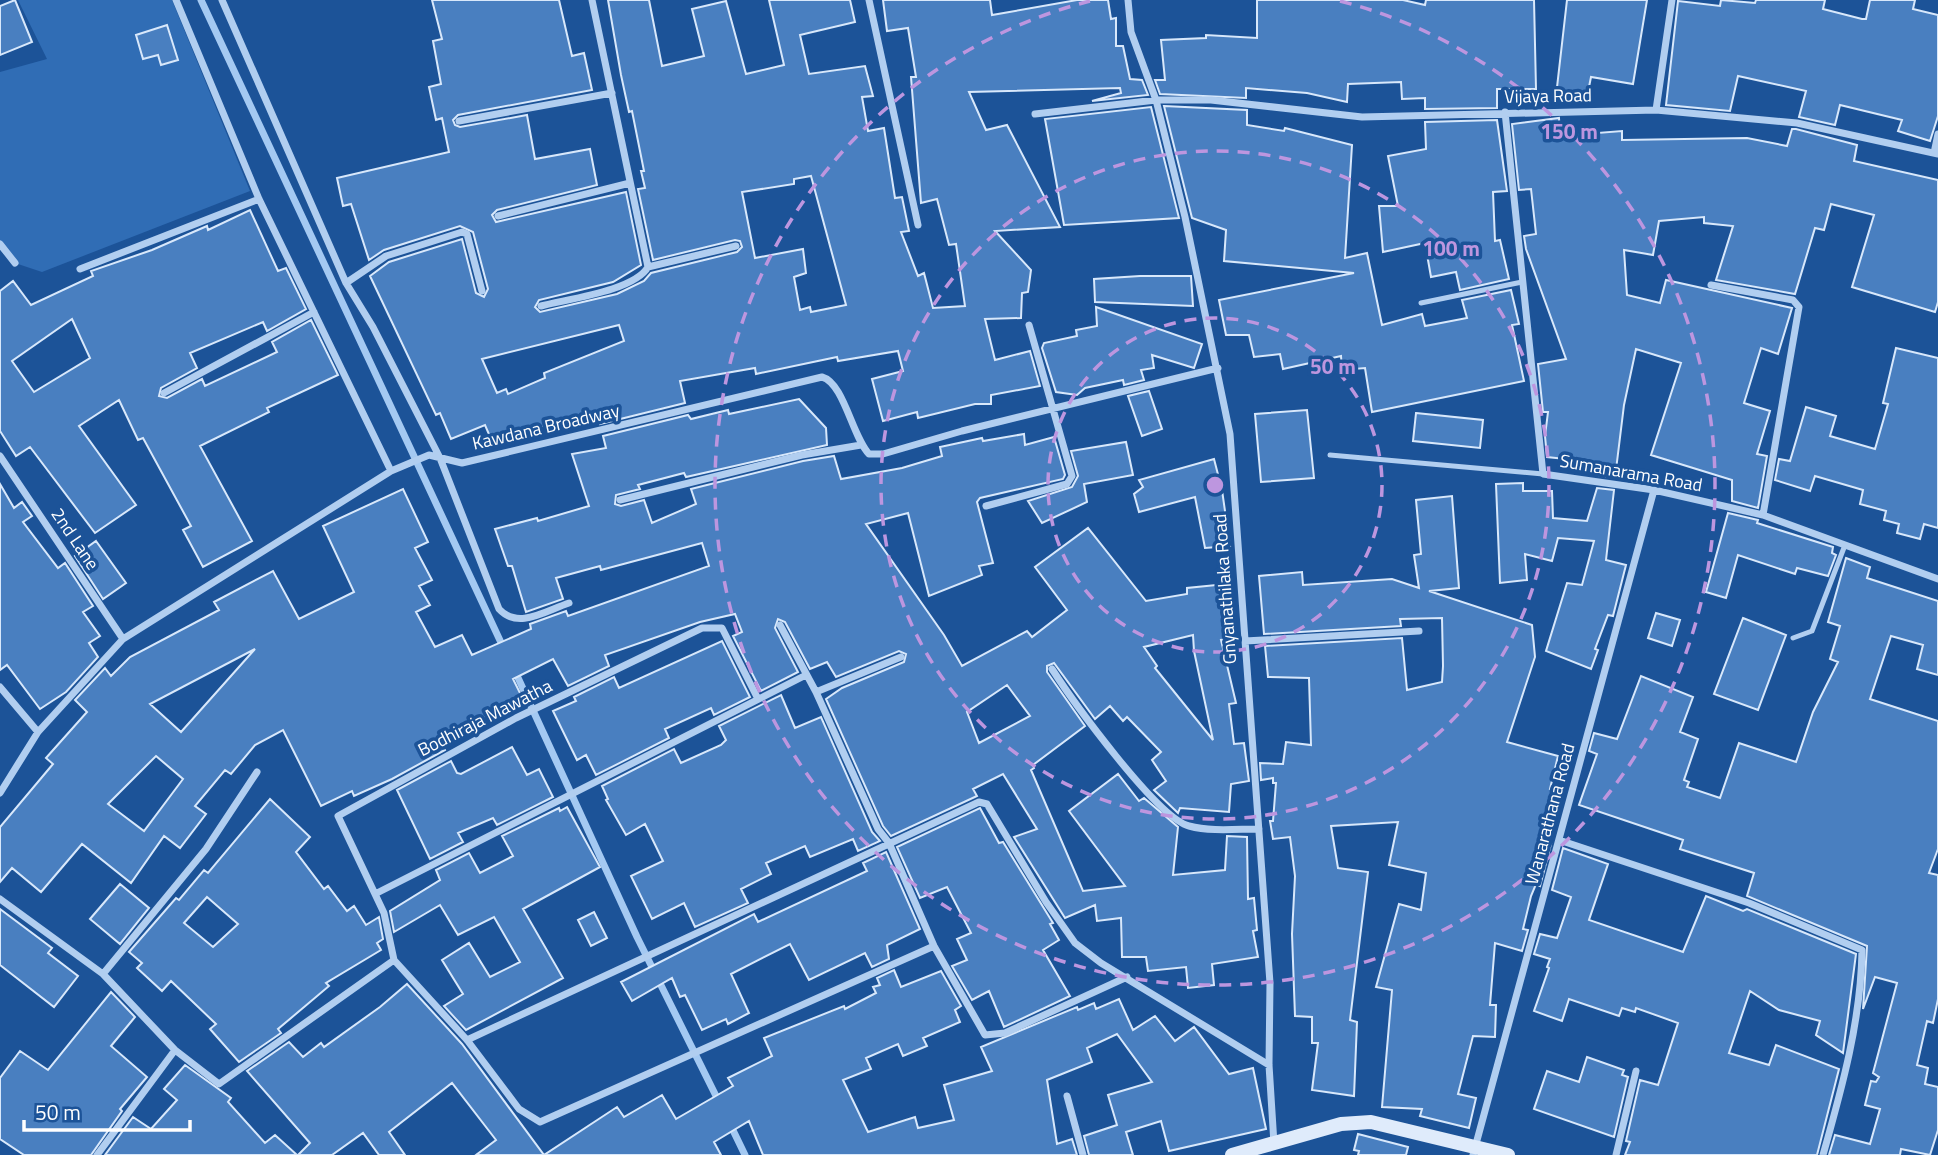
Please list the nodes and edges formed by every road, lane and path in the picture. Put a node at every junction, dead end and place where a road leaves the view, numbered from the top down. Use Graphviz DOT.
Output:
graph roads {
  1 [pos="176,0"];
  2 [pos="222,0"];
  3 [pos="592,0"];
  4 [pos="869,0"];
  5 [pos="1128,0"];
  6 [pos="1672,0"];
  7 [pos="611,93"];
  8 [pos="1156,100"];
  9 [pos="1656,110"];
  10 [pos="1505,112"];
  11 [pos="1035,114"];
  12 [pos="459,121"];
  13 [pos="1938,134"];
  14 [pos="1936,154"];
  15 [pos="630,183"];
  16 [pos="260,199"];
  17 [pos="498,216"];
  18 [pos="918,225"];
  19 [pos="0,244"];
  20 [pos="736,246"];
  21 [pos="15,263"];
  22 [pos="648,267"];
  23 [pos="80,269"];
  24 [pos="1522,282"];
  25 [pos="346,284"];
  26 [pos="1712,285"];
  27 [pos="482,291"];
  28 [pos="1421,303"];
  29 [pos="541,306"];
  30 [pos="314,312"];
  31 [pos="1029,325"];
  32 [pos="1218,368"];
  33 [pos="164,393"];
  34 [pos="1054,408"];
  35 [pos="861,445"];
  36 [pos="1330,455"];
  37 [pos="0,456"];
  38 [pos="440,457"];
  39 [pos="391,471"];
  40 [pos="1543,474"];
  41 [pos="1654,490"];
  42 [pos="620,500"];
  43 [pos="986,506"];
  44 [pos="1763,515"];
  45 [pos="1845,545"];
  46 [pos="1938,579"];
  47 [pos="569,603"];
  48 [pos="780,625"];
  49 [pos="1419,631"];
  50 [pos="1793,638"];
  51 [pos="123,639"];
  52 [pos="1245,641"];
  53 [pos="901,657"];
  54 [pos="1052,669"];
  55 [pos="806,676"];
  56 [pos="0,687"];
  57 [pos="816,692"];
  58 [pos="757,697"];
  59 [pos="38,732"];
  60 [pos="257,772"];
  61 [pos="0,793"];
  62 [pos="1259,829"];
  63 [pos="1559,840"];
  64 [pos="889,843"];
  65 [pos="375,894"];
  66 [pos="0,899"];
  67 [pos="934,946"];
  68 [pos="394,960"];
  69 [pos="103,974"];
  70 [pos="1127,977"];
  71 [pos="467,1040"];
  72 [pos="174,1049"];
  73 [pos="1269,1066"];
  74 [pos="1636,1071"];
  75 [pos="1067,1096"];
  76 [pos="1274,1145"];
  77 [pos="1475,1151"];
  78 [pos="97,1155"];
  79 [pos="1083,1155"];
  80 [pos="1232,1155"];
  81 [pos="1508,1155"];
  82 [pos="1616,1155"];
  83 [pos="1823,1155"];
  1 -- 16 [label="street"];
  2 -- 25 [label="street"];
  3 -- 7 [label="street"];
  4 -- 18 [label="street"];
  5 -- 8 [label="street, Gnyanathilaka Road"];
  6 -- 9 [label="street"];
  7 -- 12 [label="street"];
  7 -- 15 [label="street"];
  8 -- 10 [label="street, Vijaya Road"];
  8 -- 11 [label="street, Vijaya Road"];
  8 -- 32 [label="street, Gnyanathilaka Road"];
  9 -- 10 [label="street, Vijaya Road"];
  9 -- 14 [label="street, Vijaya Road"];
  10 -- 24 [label="street, Sumanarama Road"];
  13 -- 14 [label="street"];
  15 -- 17 [label="street"];
  15 -- 22 [label="street"];
  16 -- 23 [label="street"];
  16 -- 30 [label="street"];
  19 -- 21 [label="street"];
  20 -- 22 [label="street"];
  22 -- 29 [label="street"];
  24 -- 28 [label="lane"];
  24 -- 40 [label="street, Sumanarama Road"];
  25 -- 27 [label="street"];
  25 -- 38 [label="street"];
  26 -- 44 [label="street"];
  30 -- 33 [label="street"];
  30 -- 39 [label="street"];
  31 -- 34 [label="street"];
  32 -- 34 [label="street"];
  32 -- 52 [label="street, Gnyanathilaka Road"];
  34 -- 35 [label="street"];
  34 -- 43 [label="street"];
  35 -- 38 [label="street, Kawdana Broadway"];
  35 -- 42 [label="street"];
  36 -- 40 [label="lane"];
  37 -- 51 [label="street, 2nd Lane"];
  38 -- 39 [label="street, Kawdana Broadway"];
  38 -- 47 [label="street"];
  39 -- 51 [label="street, Kawdana Broadway"];
  40 -- 41 [label="street, Sumanarama Road"];
  41 -- 44 [label="street, Sumanarama Road"];
  41 -- 63 [label="street, Wanarathana Road"];
  44 -- 45 [label="street, Sumanarama Road"];
  45 -- 46 [label="street, Sumanarama Road"];
  45 -- 50 [label="lane"];
  48 -- 55 [label="street"];
  49 -- 52 [label="street"];
  51 -- 59 [label="street, Kawdana Broadway"];
  52 -- 62 [label="street, Gnyanathilaka Road"];
  53 -- 57 [label="street"];
  54 -- 62 [label="street"];
  55 -- 57 [label="street"];
  55 -- 58 [label="street"];
  56 -- 59 [label="street"];
  57 -- 64 [label="street"];
  58 -- 65 [label="street"];
  58 -- 65 [label="street, Bodhiraja Mawatha"];
  59 -- 61 [label="street, Kawdana Broadway"];
  60 -- 69 [label="street"];
  62 -- 73 [label="street, Gnyanathilaka Road"];
  63 -- 77 [label="street, Wanarathana Road"];
  63 -- 83 [label="street"];
  64 -- 67 [label="street"];
  64 -- 70 [label="street"];
  64 -- 71 [label="street"];
  65 -- 68 [label="street, Bodhiraja Mawatha"];
  66 -- 69 [label="street"];
  67 -- 70 [label="street"];
  67 -- 71 [label="street"];
  68 -- 71 [label="street"];
  68 -- 72 [label="street"];
  69 -- 72 [label="street"];
  70 -- 73 [label="street"];
  72 -- 78 [label="street"];
  73 -- 76 [label="street, Gnyanathilaka Road"];
  74 -- 82 [label="street"];
  75 -- 79 [label="street"];
  76 -- 77 [label="street"];
  76 -- 80 [label="street"];
  77 -- 81 [label="street"];
}
